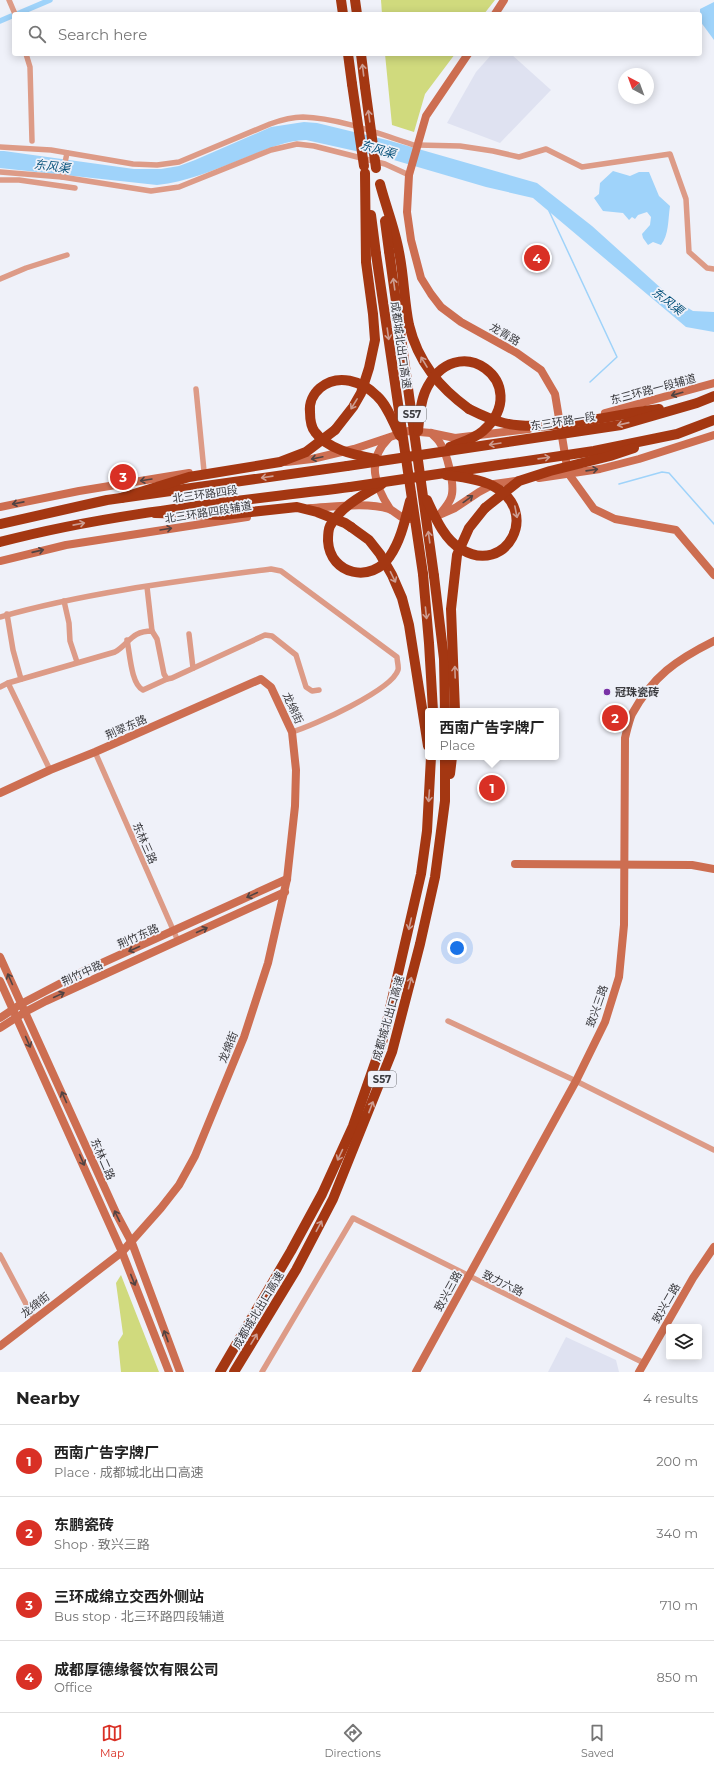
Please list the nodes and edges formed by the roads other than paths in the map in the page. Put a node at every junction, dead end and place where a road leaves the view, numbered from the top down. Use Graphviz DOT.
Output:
graph roads {
  1 [pos="341,0"];
  2 [pos="355,0"];
  3 [pos="504,0"];
  4 [pos="10,2"];
  5 [pos="14,12"];
  6 [pos="343,12"];
  7 [pos="357,12"];
  8 [pos="496,12"];
  9 [pos="27,56"];
  10 [pos="348,56"];
  11 [pos="361,56"];
  12 [pos="467,56"];
  13 [pos="32,141"];
  14 [pos="417,145"];
  15 [pos="0,147"];
  16 [pos="67,153"];
  17 [pos="365,169"];
  18 [pos="0,172"];
  19 [pos="409,175"];
  20 [pos="62,178"];
  21 [pos="0,180"];
  22 [pos="380,184"];
  23 [pos="75,188"];
  24 [pos="67,255"];
  25 [pos="714,269"];
  26 [pos="0,279"];
  27 [pos="714,383"];
  28 [pos="196,389"];
  29 [pos="714,396"];
  30 [pos="697,403"];
  31 [pos="714,420"];
  32 [pos="560,425"];
  33 [pos="431,433"];
  34 [pos="677,434"];
  35 [pos="714,435"];
  36 [pos="390,437"];
  37 [pos="416,443"];
  38 [pos="404,445"];
  39 [pos="432,454"];
  40 [pos="413,456"];
  41 [pos="382,461"];
  42 [pos="204,471"];
  43 [pos="436,473"];
  44 [pos="568,473"];
  45 [pos="386,481"];
  46 [pos="422,490"];
  47 [pos="411,495"];
  48 [pos="121,498"];
  49 [pos="0,507"];
  50 [pos="390,509"];
  51 [pos="155,513"];
  52 [pos="439,515"];
  53 [pos="0,524"];
  54 [pos="0,542"];
  55 [pos="0,561"];
  56 [pos="714,575"];
  57 [pos="147,587"];
  58 [pos="64,601"];
  59 [pos="8,614"];
  60 [pos="0,616"];
  61 [pos="152,632"];
  62 [pos="188,634"];
  63 [pos="127,640"];
  64 [pos="714,641"];
  65 [pos="77,662"];
  66 [pos="193,668"];
  67 [pos="21,679"];
  68 [pos="166,679"];
  69 [pos="261,679"];
  70 [pos="8,683"];
  71 [pos="0,687"];
  72 [pos="319,690"];
  73 [pos="432,708"];
  74 [pos="445,708"];
  75 [pos="455,708"];
  76 [pos="425,727"];
  77 [pos="292,732"];
  78 [pos="95,752"];
  79 [pos="431,760"];
  80 [pos="445,760"];
  81 [pos="452,760"];
  82 [pos="50,770"];
  83 [pos="0,793"];
  84 [pos="445,801"];
  85 [pos="515,864"];
  86 [pos="624,864"];
  87 [pos="714,870"];
  88 [pos="287,879"];
  89 [pos="285,892"];
  90 [pos="173,932"];
  91 [pos="178,941"];
  92 [pos="0,957"];
  93 [pos="0,981"];
  94 [pos="23,1008"];
  95 [pos="15,1013"];
  96 [pos="0,1018"];
  97 [pos="448,1021"];
  98 [pos="0,1028"];
  99 [pos="576,1081"];
  100 [pos="714,1150"];
  101 [pos="132,1243"];
  102 [pos="714,1247"];
  103 [pos="122,1252"];
  104 [pos="0,1255"];
  105 [pos="468,1277"];
  106 [pos="34,1319"];
  107 [pos="0,1346"];
  108 [pos="644,1364"];
  109 [pos="169,1372"];
  110 [pos="180,1372"];
  111 [pos="220,1372"];
  112 [pos="234,1372"];
  113 [pos="262,1372"];
  114 [pos="416,1372"];
  115 [pos="639,1372"];
  1 -- 6 [label="highway"];
  2 -- 7 [label="highway"];
  3 -- 8 [label="main road"];
  4 -- 5 [label="street"];
  9 -- 13 [label="street"];
  10 -- 17 [label="highway, 成都城北出口高速 / S57, bridge"];
  22 -- 11 [label="highway, 成都城北出口高速 / S57, one-way, bridge"];
  12 -- 14 [label="main road, 龙青路"];
  14 -- 16 [label="street"];
  14 -- 19 [label="main road, 龙青路"];
  14 -- 25 [label="street"];
  15 -- 16 [label="street"];
  16 -- 20 [label="street"];
  17 -- 38 [label="highway, 成都城北出口高速 / S57, one-way, bridge"];
  17 -- 48 [label="highway, one-way, bridge"];
  18 -- 20 [label="street"];
  19 -- 20 [label="street"];
  19 -- 32 [label="main road, 龙青路"];
  21 -- 23 [label="street"];
  30 -- 22 [label="highway, one-way, bridge"];
  37 -- 22 [label="highway, 成都城北出口高速 / S57, one-way, bridge"];
  24 -- 26 [label="street"];
  27 -- 32 [label="main road, 东三环路一段辅道, one-way"];
  28 -- 42 [label="street"];
  29 -- 30 [label="highway, 东三环路一段, bridge"];
  30 -- 39 [label="highway, 东三环路一段, one-way, bridge"];
  31 -- 34 [label="highway, bridge"];
  32 -- 33 [label="main road, 东三环路一段辅道"];
  32 -- 44 [label="main road, 龙青路"];
  33 -- 36 [label="main road, 东三环路一段辅道"];
  33 -- 52 [label="main road"];
  43 -- 34 [label="highway, one-way, bridge"];
  75 -- 34 [label="highway, one-way, bridge"];
  44 -- 35 [label="main road, one-way"];
  36 -- 42 [label="main road, one-way"];
  36 -- 50 [label="main road"];
  37 -- 39 [label="highway, bridge"];
  37 -- 46 [label="highway, 成都城北出口高速 / S57, bridge"];
  38 -- 41 [label="highway, bridge"];
  38 -- 47 [label="highway, 成都城北出口高速 / S57, bridge"];
  39 -- 40 [label="highway, 东三环路一段, bridge"];
  40 -- 41 [label="highway, 北三环路四段, bridge"];
  41 -- 48 [label="highway, 北三环路四段, one-way, bridge"];
  42 -- 49 [label="main road, one-way"];
  43 -- 45 [label="highway, 北三环路四段, bridge"];
  43 -- 46 [label="highway, one-way, bridge"];
  52 -- 44 [label="main road, one-way"];
  44 -- 56 [label="main road, 龙青路"];
  45 -- 47 [label="highway, bridge"];
  45 -- 51 [label="highway, 北三环路四段, bridge"];
  74 -- 46 [label="highway, 成都城北出口高速 / S57, one-way, bridge"];
  47 -- 73 [label="highway, 成都城北出口高速 / S57, one-way, bridge"];
  48 -- 53 [label="highway, 北三环路四段"];
  50 -- 52 [label="main road, 北三环路四段辅道"];
  55 -- 50 [label="main road, 北三环路四段辅道, one-way"];
  54 -- 51 [label="highway, 北三环路四段, one-way"];
  51 -- 76 [label="highway, one-way, bridge"];
  57 -- 58 [label="street"];
  57 -- 61 [label="street"];
  57 -- 77 [label="street"];
  58 -- 59 [label="street"];
  58 -- 65 [label="street"];
  59 -- 60 [label="street"];
  59 -- 67 [label="street"];
  61 -- 63 [label="street"];
  61 -- 68 [label="street"];
  62 -- 66 [label="street"];
  63 -- 65 [label="street"];
  63 -- 68 [label="street"];
  64 -- 86 [label="main road, 致兴三路"];
  65 -- 67 [label="street"];
  66 -- 68 [label="street"];
  66 -- 72 [label="street"];
  67 -- 70 [label="street"];
  69 -- 77 [label="main road, 龙绵街"];
  69 -- 78 [label="main road, 荆翠东路"];
  70 -- 71 [label="street"];
  70 -- 82 [label="street"];
  77 -- 88 [label="main road, 龙绵街"];
  78 -- 82 [label="main road, 荆翠东路"];
  78 -- 90 [label="street, 东林三路"];
  79 -- 111 [label="highway, 成都城北出口高速 / S57, one-way"];
  80 -- 84 [label="highway, 成都城北出口高速 / S57"];
  81 -- 84 [label="highway"];
  82 -- 83 [label="main road, 荆翠东路"];
  112 -- 84 [label="highway, 成都城北出口高速 / S57, one-way"];
  85 -- 86 [label="main road"];
  86 -- 87 [label="main road"];
  86 -- 99 [label="main road, 致兴三路"];
  88 -- 89 [label="main road, 龙绵街"];
  88 -- 90 [label="main road, 荆竹东路, one-way"];
  91 -- 89 [label="main road, 荆竹中路, one-way"];
  89 -- 101 [label="main road, 龙绵街"];
  90 -- 91 [label="street, 东林三路"];
  90 -- 94 [label="main road, 荆竹东路, one-way"];
  94 -- 91 [label="main road, 荆竹中路, one-way"];
  94 -- 92 [label="main road, 东林二路, one-way"];
  93 -- 95 [label="main road, 东林二路"];
  94 -- 95 [label="main road, 荆竹东路"];
  101 -- 94 [label="main road, 东林二路, one-way"];
  95 -- 96 [label="main road, 荆竹东路"];
  95 -- 98 [label="main road"];
  95 -- 103 [label="main road, 东林二路, one-way"];
  97 -- 99 [label="street"];
  99 -- 100 [label="street"];
  99 -- 105 [label="main road, 致兴三路"];
  101 -- 103 [label="main road, 龙绵街"];
  110 -- 101 [label="main road, 东林二路, one-way"];
  102 -- 108 [label="main road, 致兴二路"];
  103 -- 106 [label="main road, 龙绵街"];
  103 -- 109 [label="main road, 东林二路, one-way"];
  104 -- 106 [label="street"];
  105 -- 108 [label="street, 致力六路"];
  105 -- 113 [label="street, 致力六路"];
  105 -- 114 [label="main road, 致兴三路"];
  106 -- 107 [label="main road, 龙绵街"];
  108 -- 115 [label="main road, 致兴二路"];
}
